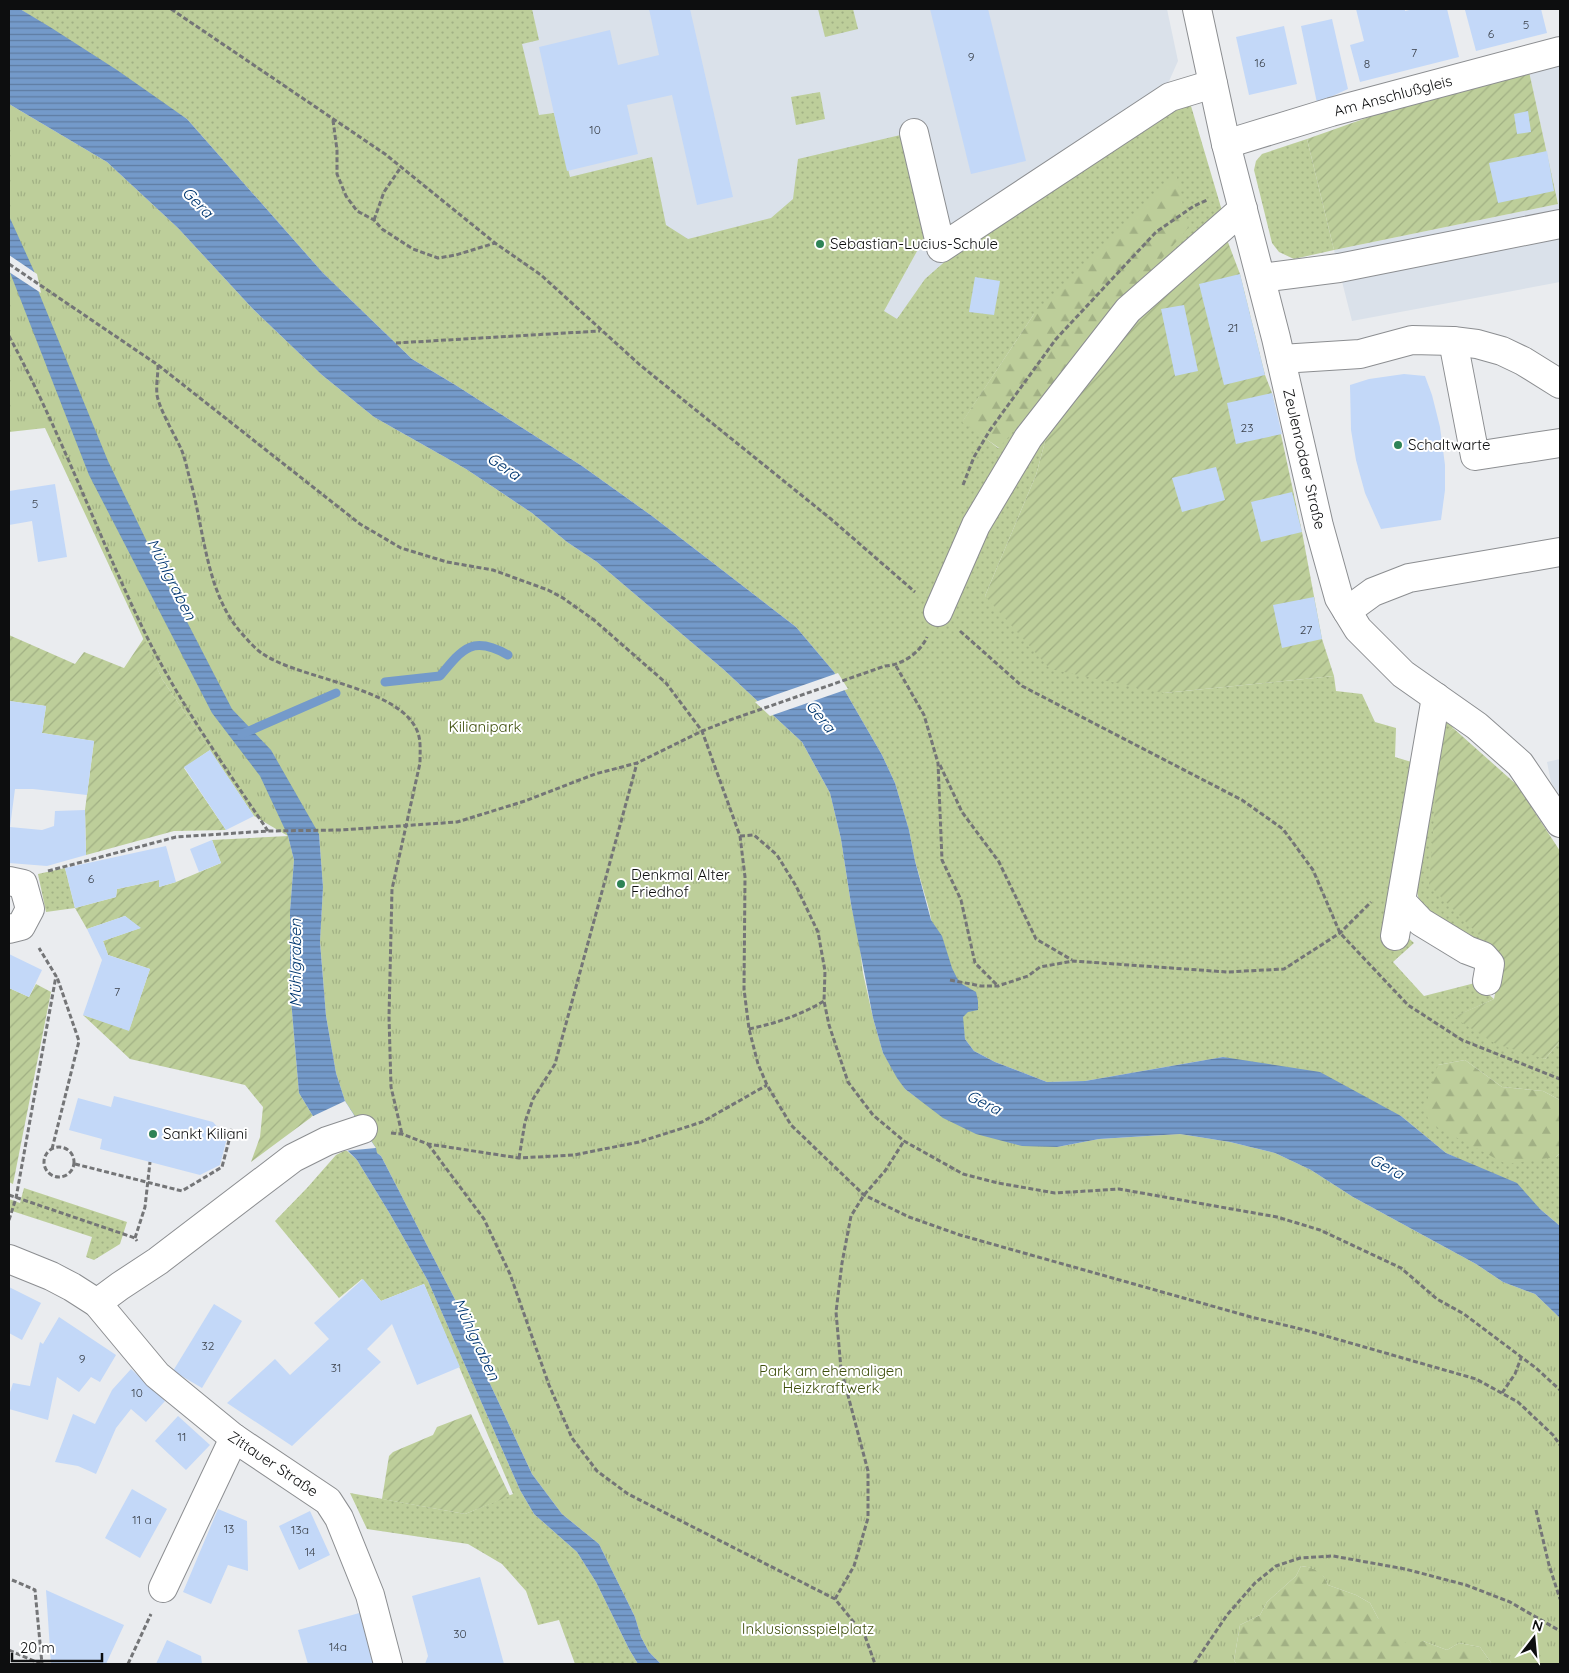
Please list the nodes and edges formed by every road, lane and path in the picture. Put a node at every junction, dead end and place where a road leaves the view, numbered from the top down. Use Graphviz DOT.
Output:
graph roads {
  1 [pos="171,9"];
  2 [pos="1197,9"];
  3 [pos="1560,51"];
  4 [pos="1213,84"];
  5 [pos="333,120"];
  6 [pos="914,133"];
  7 [pos="1226,144"];
  8 [pos="401,166"];
  9 [pos="1243,209"];
  10 [pos="374,220"];
  11 [pos="1560,224"];
  12 [pos="495,243"];
  13 [pos="9,264"];
  14 [pos="1261,278"];
  15 [pos="601,330"];
  16 [pos="9,336"];
  17 [pos="1453,342"];
  18 [pos="396,343"];
  19 [pos="1281,359"];
  20 [pos="158,364"];
  21 [pos="1560,384"];
  22 [pos="1560,443"];
  23 [pos="1560,552"];
  24 [pos="1347,611"];
  25 [pos="938,612"];
  26 [pos="896,666"];
  27 [pos="1436,697"];
  28 [pos="702,731"];
  29 [pos="637,763"];
  30 [pos="938,763"];
  31 [pos="1560,823"];
  32 [pos="406,826"];
  33 [pos="268,831"];
  34 [pos="740,836"];
  35 [pos="16,883"];
  36 [pos="1403,893"];
  37 [pos="15,928"];
  38 [pos="1340,933"];
  39 [pos="1395,936"];
  40 [pos="1073,961"];
  41 [pos="56,976"];
  42 [pos="950,980"];
  43 [pos="1487,981"];
  44 [pos="998,986"];
  45 [pos="824,1001"];
  46 [pos="749,1029"];
  47 [pos="1560,1080"];
  48 [pos="767,1085"];
  49 [pos="232,1129"];
  50 [pos="363,1129"];
  51 [pos="402,1134"];
  52 [pos="904,1141"];
  53 [pos="428,1144"];
  54 [pos="52,1149"];
  55 [pos="520,1158"];
  56 [pos="150,1162"];
  57 [pos="75,1164"];
  58 [pos="147,1183"];
  59 [pos="9,1195"];
  60 [pos="864,1195"];
  61 [pos="16,1198"];
  62 [pos="9,1220"];
  63 [pos="135,1238"];
  64 [pos="9,1259"];
  65 [pos="158,1262"];
  66 [pos="97,1303"];
  67 [pos="1521,1358"];
  68 [pos="1560,1390"];
  69 [pos="1502,1393"];
  70 [pos="234,1438"];
  71 [pos="1560,1445"];
  72 [pos="1536,1510"];
  73 [pos="12,1580"];
  74 [pos="163,1588"];
  75 [pos="835,1599"];
  76 [pos="1560,1599"];
  77 [pos="1560,1631"];
  78 [pos="9,1650"];
  79 [pos="42,1664"];
  80 [pos="128,1664"];
  81 [pos="388,1664"];
  82 [pos="875,1664"];
  83 [pos="1194,1664"];
  1 -- 5 [label="path"];
  2 -- 4 [label="street, Zeulenrodaer Straße"];
  3 -- 7 [label="street, Am Anschlußgleis"];
  4 -- 6 [label="street"];
  4 -- 7 [label="street, Zeulenrodaer Straße"];
  5 -- 8 [label="path"];
  5 -- 10 [label="path"];
  7 -- 9 [label="street, Zeulenrodaer Straße"];
  8 -- 10 [label="path"];
  8 -- 12 [label="path"];
  9 -- 14 [label="street, Zeulenrodaer Straße"];
  9 -- 25 [label="street"];
  10 -- 12 [label="path"];
  11 -- 14 [label="street"];
  12 -- 15 [label="path"];
  13 -- 20 [label="path"];
  14 -- 19 [label="street, Zeulenrodaer Straße"];
  15 -- 18 [label="path"];
  15 -- 25 [label="path"];
  16 -- 33 [label="path"];
  17 -- 19 [label="street"];
  17 -- 21 [label="street"];
  17 -- 22 [label="street"];
  19 -- 24 [label="street, Zeulenrodaer Straße"];
  20 -- 28 [label="path"];
  20 -- 32 [label="path"];
  23 -- 24 [label="street"];
  24 -- 27 [label="street, Zeulenrodaer Straße"];
  25 -- 26 [label="path"];
  25 -- 38 [label="path"];
  26 -- 28 [label="path"];
  26 -- 30 [label="path"];
  27 -- 31 [label="street, Zeulenrodaer Straße"];
  27 -- 36 [label="street"];
  28 -- 29 [label="path"];
  28 -- 34 [label="path"];
  29 -- 32 [label="path"];
  29 -- 55 [label="path"];
  30 -- 40 [label="path"];
  30 -- 44 [label="path"];
  32 -- 33 [label="path"];
  32 -- 51 [label="path"];
  33 -- 35 [label="path"];
  34 -- 45 [label="path"];
  34 -- 46 [label="path"];
  35 -- 37 [label="street"];
  36 -- 38 [label="path"];
  36 -- 39 [label="street"];
  36 -- 43 [label="street"];
  37 -- 41 [label="path"];
  38 -- 40 [label="path"];
  38 -- 47 [label="path"];
  40 -- 44 [label="path"];
  41 -- 54 [label="path"];
  41 -- 61 [label="path"];
  42 -- 44 [label="path"];
  45 -- 46 [label="path"];
  45 -- 52 [label="path"];
  46 -- 48 [label="path"];
  48 -- 55 [label="path"];
  48 -- 60 [label="path"];
  49 -- 58 [label="path"];
  50 -- 51 [label="path"];
  50 -- 65 [label="street"];
  51 -- 53 [label="path"];
  52 -- 60 [label="path"];
  52 -- 67 [label="path"];
  53 -- 55 [label="path"];
  53 -- 75 [label="path"];
  54 -- 57 [label="path"];
  54 -- 57 [label="path"];
  56 -- 58 [label="path"];
  57 -- 58 [label="path"];
  58 -- 63 [label="path"];
  59 -- 61 [label="path"];
  60 -- 69 [label="path"];
  60 -- 75 [label="path"];
  61 -- 62 [label="path"];
  61 -- 63 [label="path"];
  63 -- 65 [label="path"];
  64 -- 66 [label="street, Zittauer Straße"];
  65 -- 66 [label="street"];
  66 -- 70 [label="street, Zittauer Straße"];
  67 -- 68 [label="path"];
  67 -- 69 [label="path"];
  69 -- 71 [label="path"];
  70 -- 74 [label="street"];
  70 -- 81 [label="street, Zittauer Straße"];
  72 -- 76 [label="path"];
  73 -- 79 [label="path"];
  74 -- 80 [label="path"];
  75 -- 82 [label="path"];
  77 -- 83 [label="path"];
  78 -- 79 [label="path"];
}
